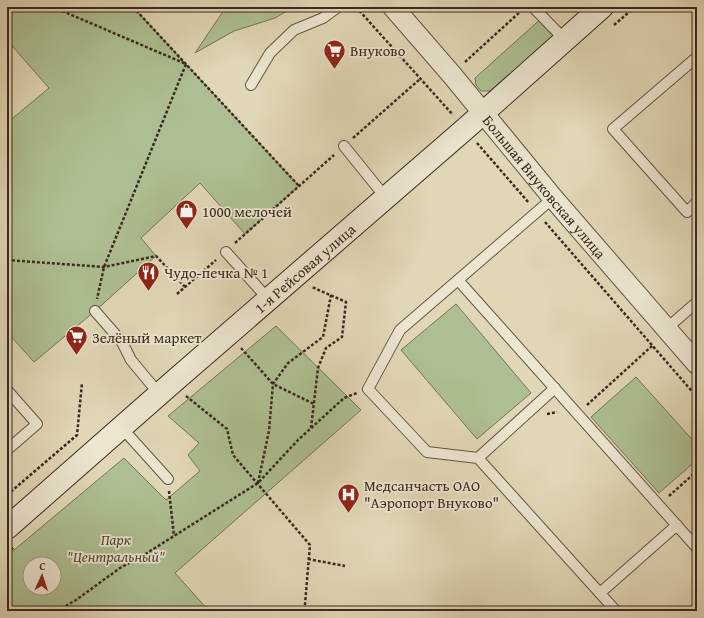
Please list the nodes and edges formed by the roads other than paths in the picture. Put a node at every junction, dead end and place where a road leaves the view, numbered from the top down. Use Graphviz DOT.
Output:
graph roads {
  1 [pos="338,7"];
  2 [pos="393,7"];
  3 [pos="533,7"];
  4 [pos="602,7"];
  5 [pos="565,40"];
  6 [pos="697,57"];
  7 [pos="251,85"];
  8 [pos="483,113"];
  9 [pos="344,146"];
  10 [pos="386,198"];
  11 [pos="553,198"];
  12 [pos="697,202"];
  13 [pos="226,252"];
  14 [pos="458,280"];
  15 [pos="269,300"];
  16 [pos="697,302"];
  17 [pos="95,311"];
  18 [pos="666,329"];
  19 [pos="697,364"];
  20 [pos="555,388"];
  21 [pos="166,389"];
  22 [pos="7,390"];
  23 [pos="122,428"];
  24 [pos="7,450"];
  25 [pos="478,458"];
  26 [pos="168,479"];
  27 [pos="677,525"];
  28 [pos="7,528"];
  29 [pos="697,548"];
  30 [pos="600,593"];
  31 [pos="616,611"];
  1 -- 7 [label="lane"];
  2 -- 8 [label="street, Большая Внуковская улица"];
  3 -- 5 [label="lane"];
  4 -- 5 [label="street, 1-я Рейсовая улица"];
  5 -- 8 [label="street, 1-я Рейсовая улица"];
  6 -- 12 [label="lane"];
  8 -- 10 [label="street, 1-я Рейсовая улица"];
  8 -- 11 [label="street, Большая Внуковская улица"];
  9 -- 10 [label="lane"];
  10 -- 15 [label="street, 1-я Рейсовая улица"];
  11 -- 14 [label="lane"];
  11 -- 18 [label="street, Большая Внуковская улица"];
  13 -- 15 [label="lane"];
  14 -- 20 [label="lane"];
  14 -- 25 [label="lane"];
  15 -- 21 [label="street, 1-я Рейсовая улица"];
  16 -- 18 [label="lane"];
  17 -- 21 [label="lane"];
  18 -- 19 [label="street, Большая Внуковская улица"];
  20 -- 25 [label="lane"];
  20 -- 27 [label="lane"];
  21 -- 23 [label="street, 1-я Рейсовая улица"];
  22 -- 24 [label="lane"];
  23 -- 26 [label="lane"];
  23 -- 28 [label="street, 1-я Рейсовая улица"];
  25 -- 30 [label="lane"];
  27 -- 29 [label="lane"];
  27 -- 30 [label="lane"];
  30 -- 31 [label="lane"];
}
